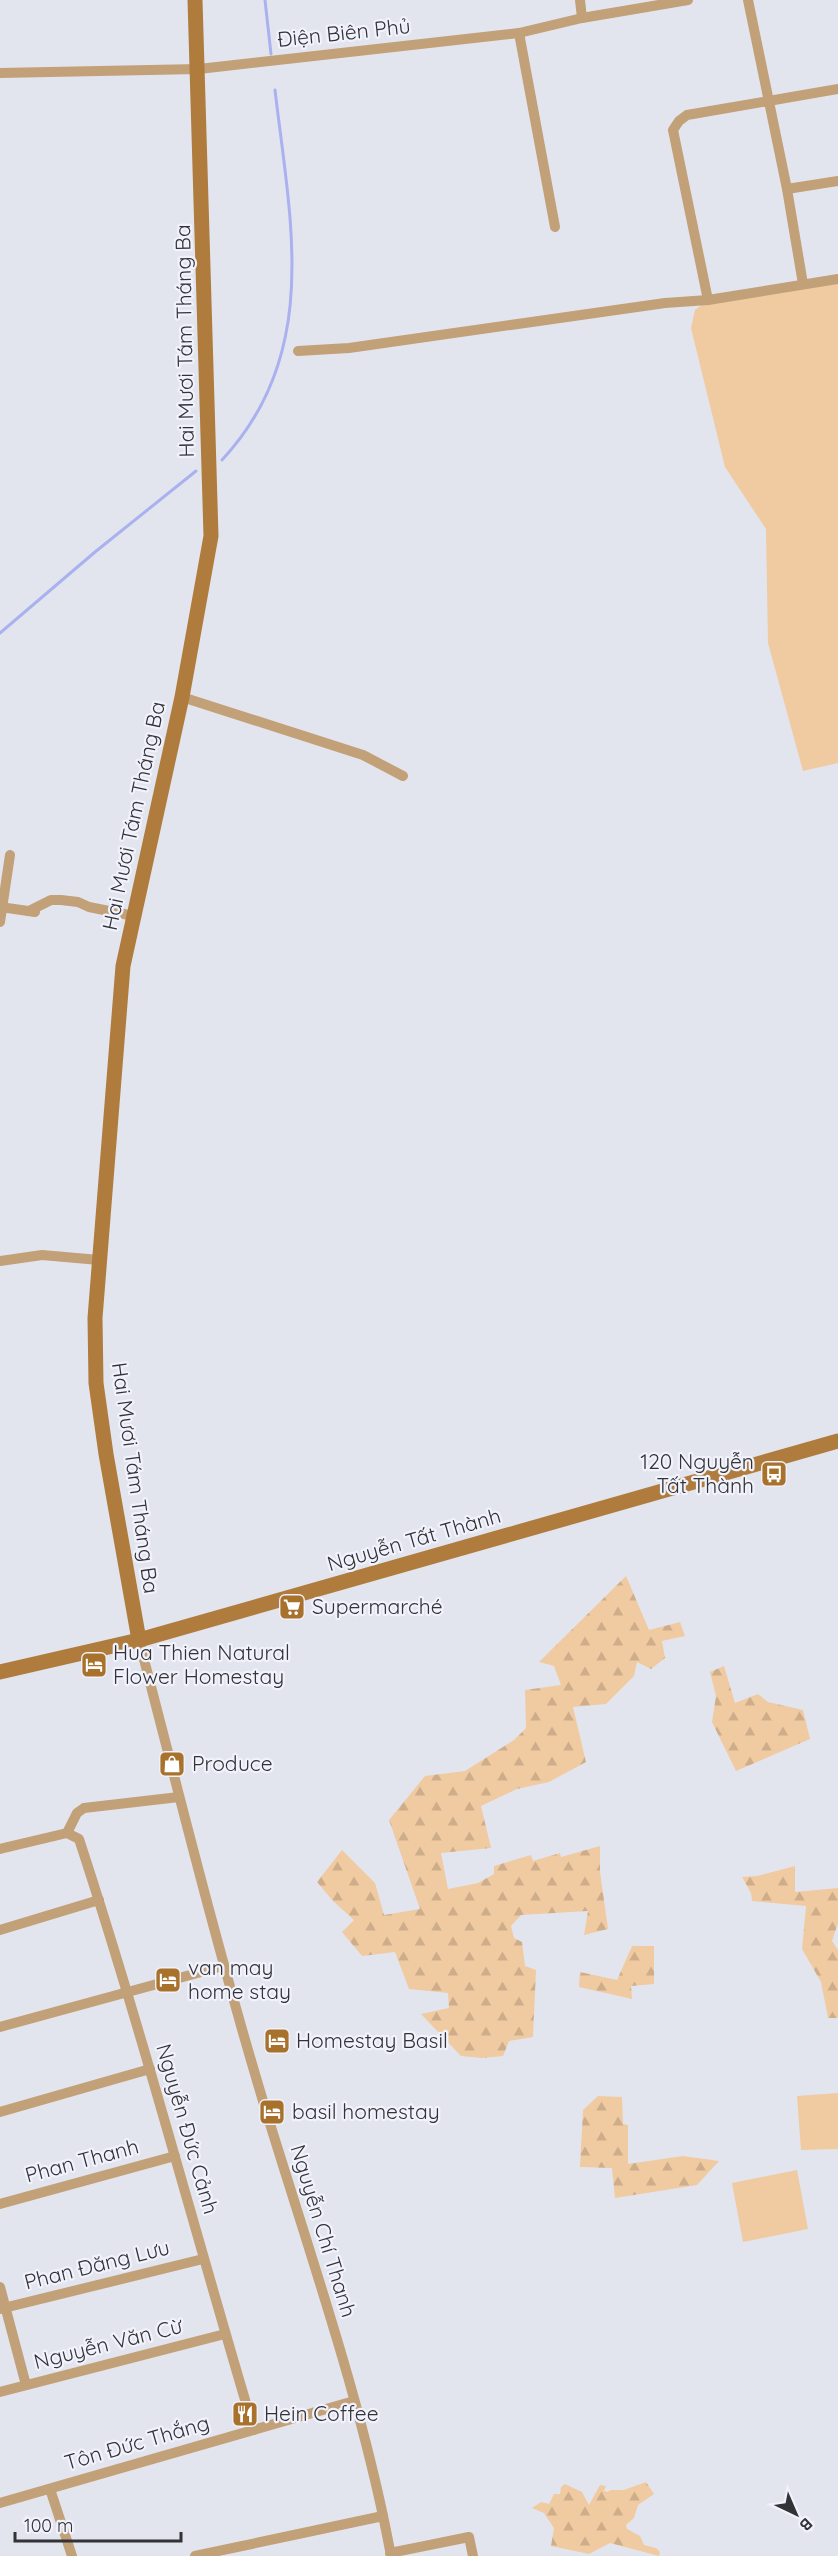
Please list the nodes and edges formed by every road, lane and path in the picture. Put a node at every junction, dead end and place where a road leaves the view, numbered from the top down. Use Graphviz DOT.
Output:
graph roads {
  1 [pos="195,0"];
  2 [pos="580,0"];
  3 [pos="688,0"];
  4 [pos="748,0"];
  5 [pos="582,18"];
  6 [pos="519,33"];
  7 [pos="199,69"];
  8 [pos="0,73"];
  9 [pos="838,89"];
  10 [pos="769,102"];
  11 [pos="838,181"];
  12 [pos="787,189"];
  13 [pos="555,227"];
  14 [pos="838,279"];
  15 [pos="803,284"];
  16 [pos="708,300"];
  17 [pos="298,351"];
  18 [pos="182,697"];
  19 [pos="403,776"];
  20 [pos="10,855"];
  21 [pos="1,907"];
  22 [pos="134,916"];
  23 [pos="0,922"];
  24 [pos="99,1260"];
  25 [pos="0,1261"];
  26 [pos="838,1441"];
  27 [pos="139,1640"];
  28 [pos="0,1672"];
  29 [pos="180,1797"];
  30 [pos="67,1833"];
  31 [pos="0,1849"];
  32 [pos="99,1900"];
  33 [pos="0,1930"];
  34 [pos="223,1966"];
  35 [pos="129,1992"];
  36 [pos="0,2027"];
  37 [pos="150,2069"];
  38 [pos="0,2112"];
  39 [pos="175,2156"];
  40 [pos="0,2204"];
  41 [pos="203,2259"];
  42 [pos="0,2287"];
  43 [pos="3,2309"];
  44 [pos="225,2334"];
  45 [pos="26,2385"];
  46 [pos="0,2392"];
  47 [pos="354,2401"];
  48 [pos="254,2430"];
  49 [pos="50,2489"];
  50 [pos="0,2503"];
  51 [pos="383,2516"];
  52 [pos="391,2554"];
  53 [pos="72,2556"];
  54 [pos="195,2556"];
  55 [pos="473,2556"];
  1 -- 7 [label="street, Hai Mươi Tám Tháng Ba"];
  2 -- 5 [label="street"];
  3 -- 5 [label="street, Điện Biên Phủ"];
  4 -- 10 [label="street"];
  5 -- 6 [label="street, Điện Biên Phủ"];
  6 -- 7 [label="street, Điện Biên Phủ"];
  6 -- 13 [label="street"];
  7 -- 8 [label="street, Điện Biên Phủ"];
  7 -- 18 [label="street, Hai Mươi Tám Tháng Ba"];
  9 -- 10 [label="street"];
  10 -- 12 [label="street"];
  10 -- 16 [label="street"];
  11 -- 12 [label="street"];
  12 -- 15 [label="street"];
  14 -- 15 [label="street"];
  15 -- 16 [label="street"];
  16 -- 17 [label="street"];
  18 -- 19 [label="street"];
  18 -- 22 [label="street, Hai Mươi Tám Tháng Ba"];
  20 -- 21 [label="street"];
  21 -- 22 [label="street"];
  21 -- 23 [label="street"];
  22 -- 24 [label="street, Hai Mươi Tám Tháng Ba"];
  24 -- 25 [label="street"];
  24 -- 27 [label="street, Hai Mươi Tám Tháng Ba"];
  26 -- 27 [label="street, Nguyễn Tất Thành"];
  27 -- 28 [label="street, Nguyễn Tất Thành"];
  27 -- 29 [label="street, Nguyễn Chí Thanh"];
  29 -- 30 [label="street"];
  29 -- 34 [label="street, Nguyễn Chí Thanh"];
  30 -- 31 [label="street"];
  30 -- 32 [label="street, Nguyễn Đức Cảnh"];
  32 -- 33 [label="street"];
  32 -- 35 [label="street, Nguyễn Đức Cảnh"];
  34 -- 35 [label="street"];
  34 -- 47 [label="street, Nguyễn Chí Thanh"];
  35 -- 36 [label="street"];
  35 -- 37 [label="street, Nguyễn Đức Cảnh"];
  37 -- 38 [label="street"];
  37 -- 39 [label="street, Nguyễn Đức Cảnh"];
  39 -- 40 [label="street, Phan Thanh"];
  39 -- 41 [label="street, Nguyễn Đức Cảnh"];
  41 -- 43 [label="street, Phan Đăng Lưu"];
  41 -- 44 [label="street, Nguyễn Đức Cảnh"];
  42 -- 43 [label="street"];
  43 -- 45 [label="street"];
  44 -- 45 [label="street, Nguyễn Văn Cừ"];
  44 -- 48 [label="street, Nguyễn Đức Cảnh"];
  45 -- 46 [label="street, Nguyễn Văn Cừ"];
  47 -- 48 [label="street, Tôn Đức Thắng"];
  47 -- 51 [label="street, Nguyễn Chí Thanh"];
  48 -- 49 [label="street, Tôn Đức Thắng"];
  49 -- 50 [label="street, Tôn Đức Thắng"];
  49 -- 53 [label="street"];
  51 -- 52 [label="street, Nguyễn Chí Thanh"];
  51 -- 54 [label="street"];
  52 -- 55 [label="street"];
}
